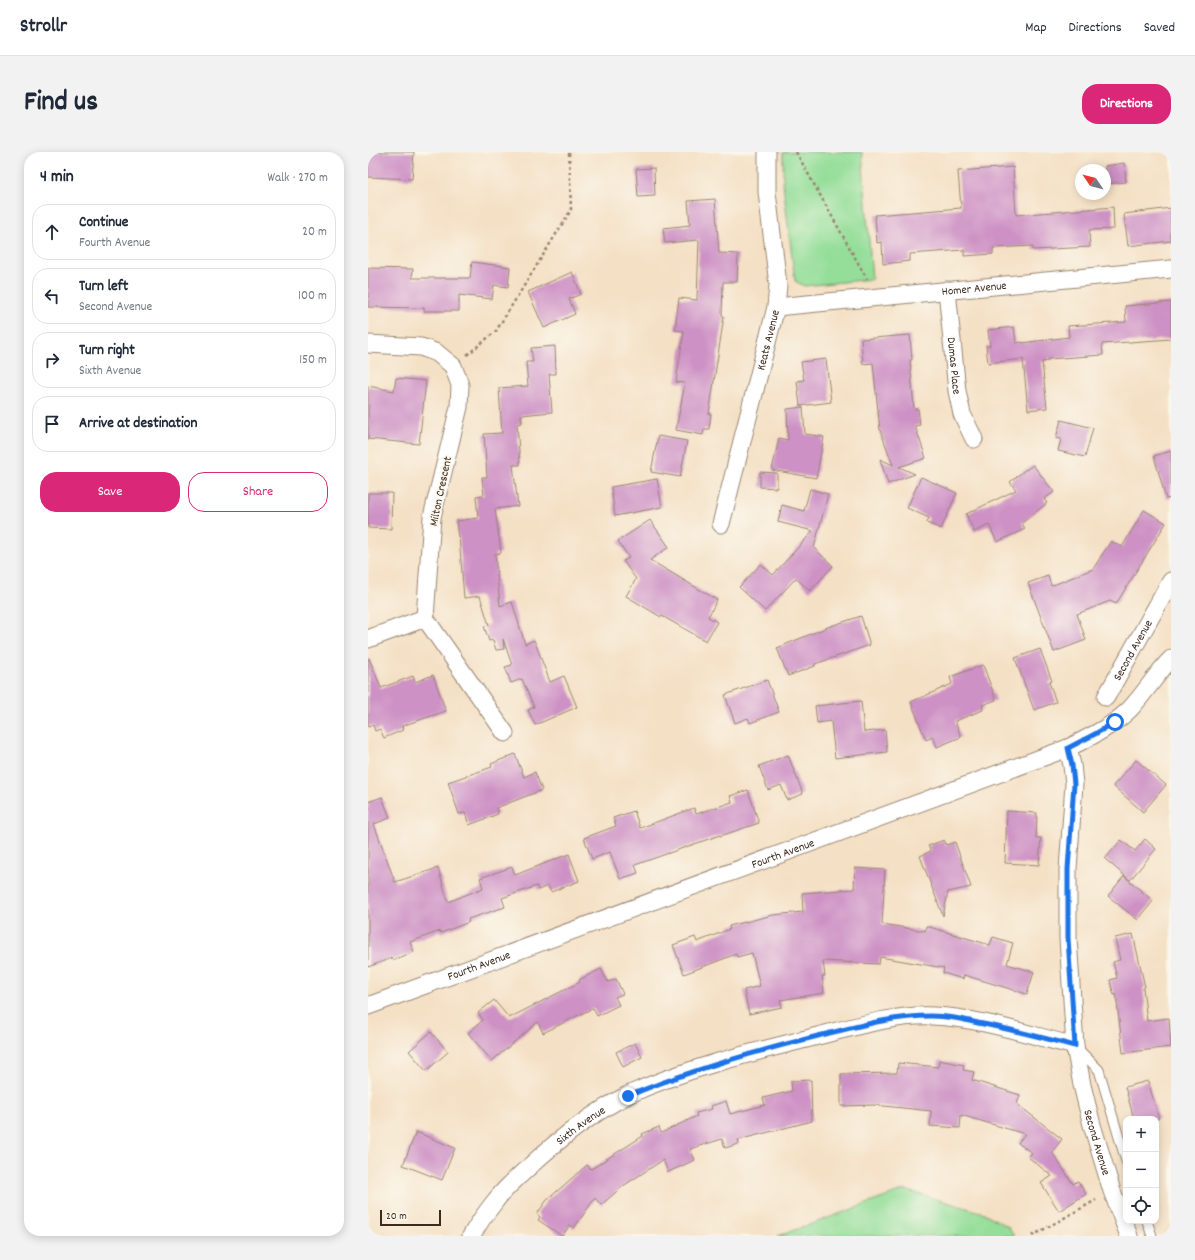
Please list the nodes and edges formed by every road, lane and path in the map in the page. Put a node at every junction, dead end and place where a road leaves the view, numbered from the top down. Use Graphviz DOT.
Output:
graph roads {
  1 [pos="569,152"];
  2 [pos="767,152"];
  3 [pos="796,152"];
  4 [pos="1171,269"];
  5 [pos="947,290"];
  6 [pos="880,298"];
  7 [pos="776,306"];
  8 [pos="368,344"];
  9 [pos="453,366"];
  10 [pos="974,439"];
  11 [pos="721,524"];
  12 [pos="1171,581"];
  13 [pos="425,618"];
  14 [pos="368,639"];
  15 [pos="1171,659"];
  16 [pos="1106,697"];
  17 [pos="505,733"];
  18 [pos="1068,748"];
  19 [pos="368,1006"];
  20 [pos="1075,1046"];
  21 [pos="1123,1152"];
  22 [pos="1112,1191"];
  23 [pos="1148,1224"];
  24 [pos="470,1236"];
  25 [pos="1032,1236"];
  26 [pos="1129,1236"];
  27 [pos="1152,1236"];
  1 -- 9 [label="path"];
  2 -- 7 [label="street, Keats Avenue"];
  3 -- 6 [label="path"];
  4 -- 5 [label="street, Homer Avenue"];
  5 -- 6 [label="street, Homer Avenue"];
  5 -- 10 [label="street, Dumas Place"];
  6 -- 7 [label="street, Homer Avenue"];
  7 -- 11 [label="street, Keats Avenue"];
  8 -- 9 [label="street"];
  9 -- 13 [label="street, Milton Crescent"];
  12 -- 16 [label="street, Second Avenue"];
  13 -- 14 [label="street"];
  13 -- 17 [label="street"];
  15 -- 18 [label="street, Fourth Avenue"];
  18 -- 19 [label="street, Fourth Avenue"];
  18 -- 20 [label="street, Second Avenue"];
  20 -- 21 [label="lane, Second Avenue"];
  20 -- 22 [label="street, Second Avenue"];
  20 -- 24 [label="street, Sixth Avenue"];
  22 -- 25 [label="path"];
  22 -- 26 [label="street, Second Avenue"];
  23 -- 27 [label="lane"];
}
